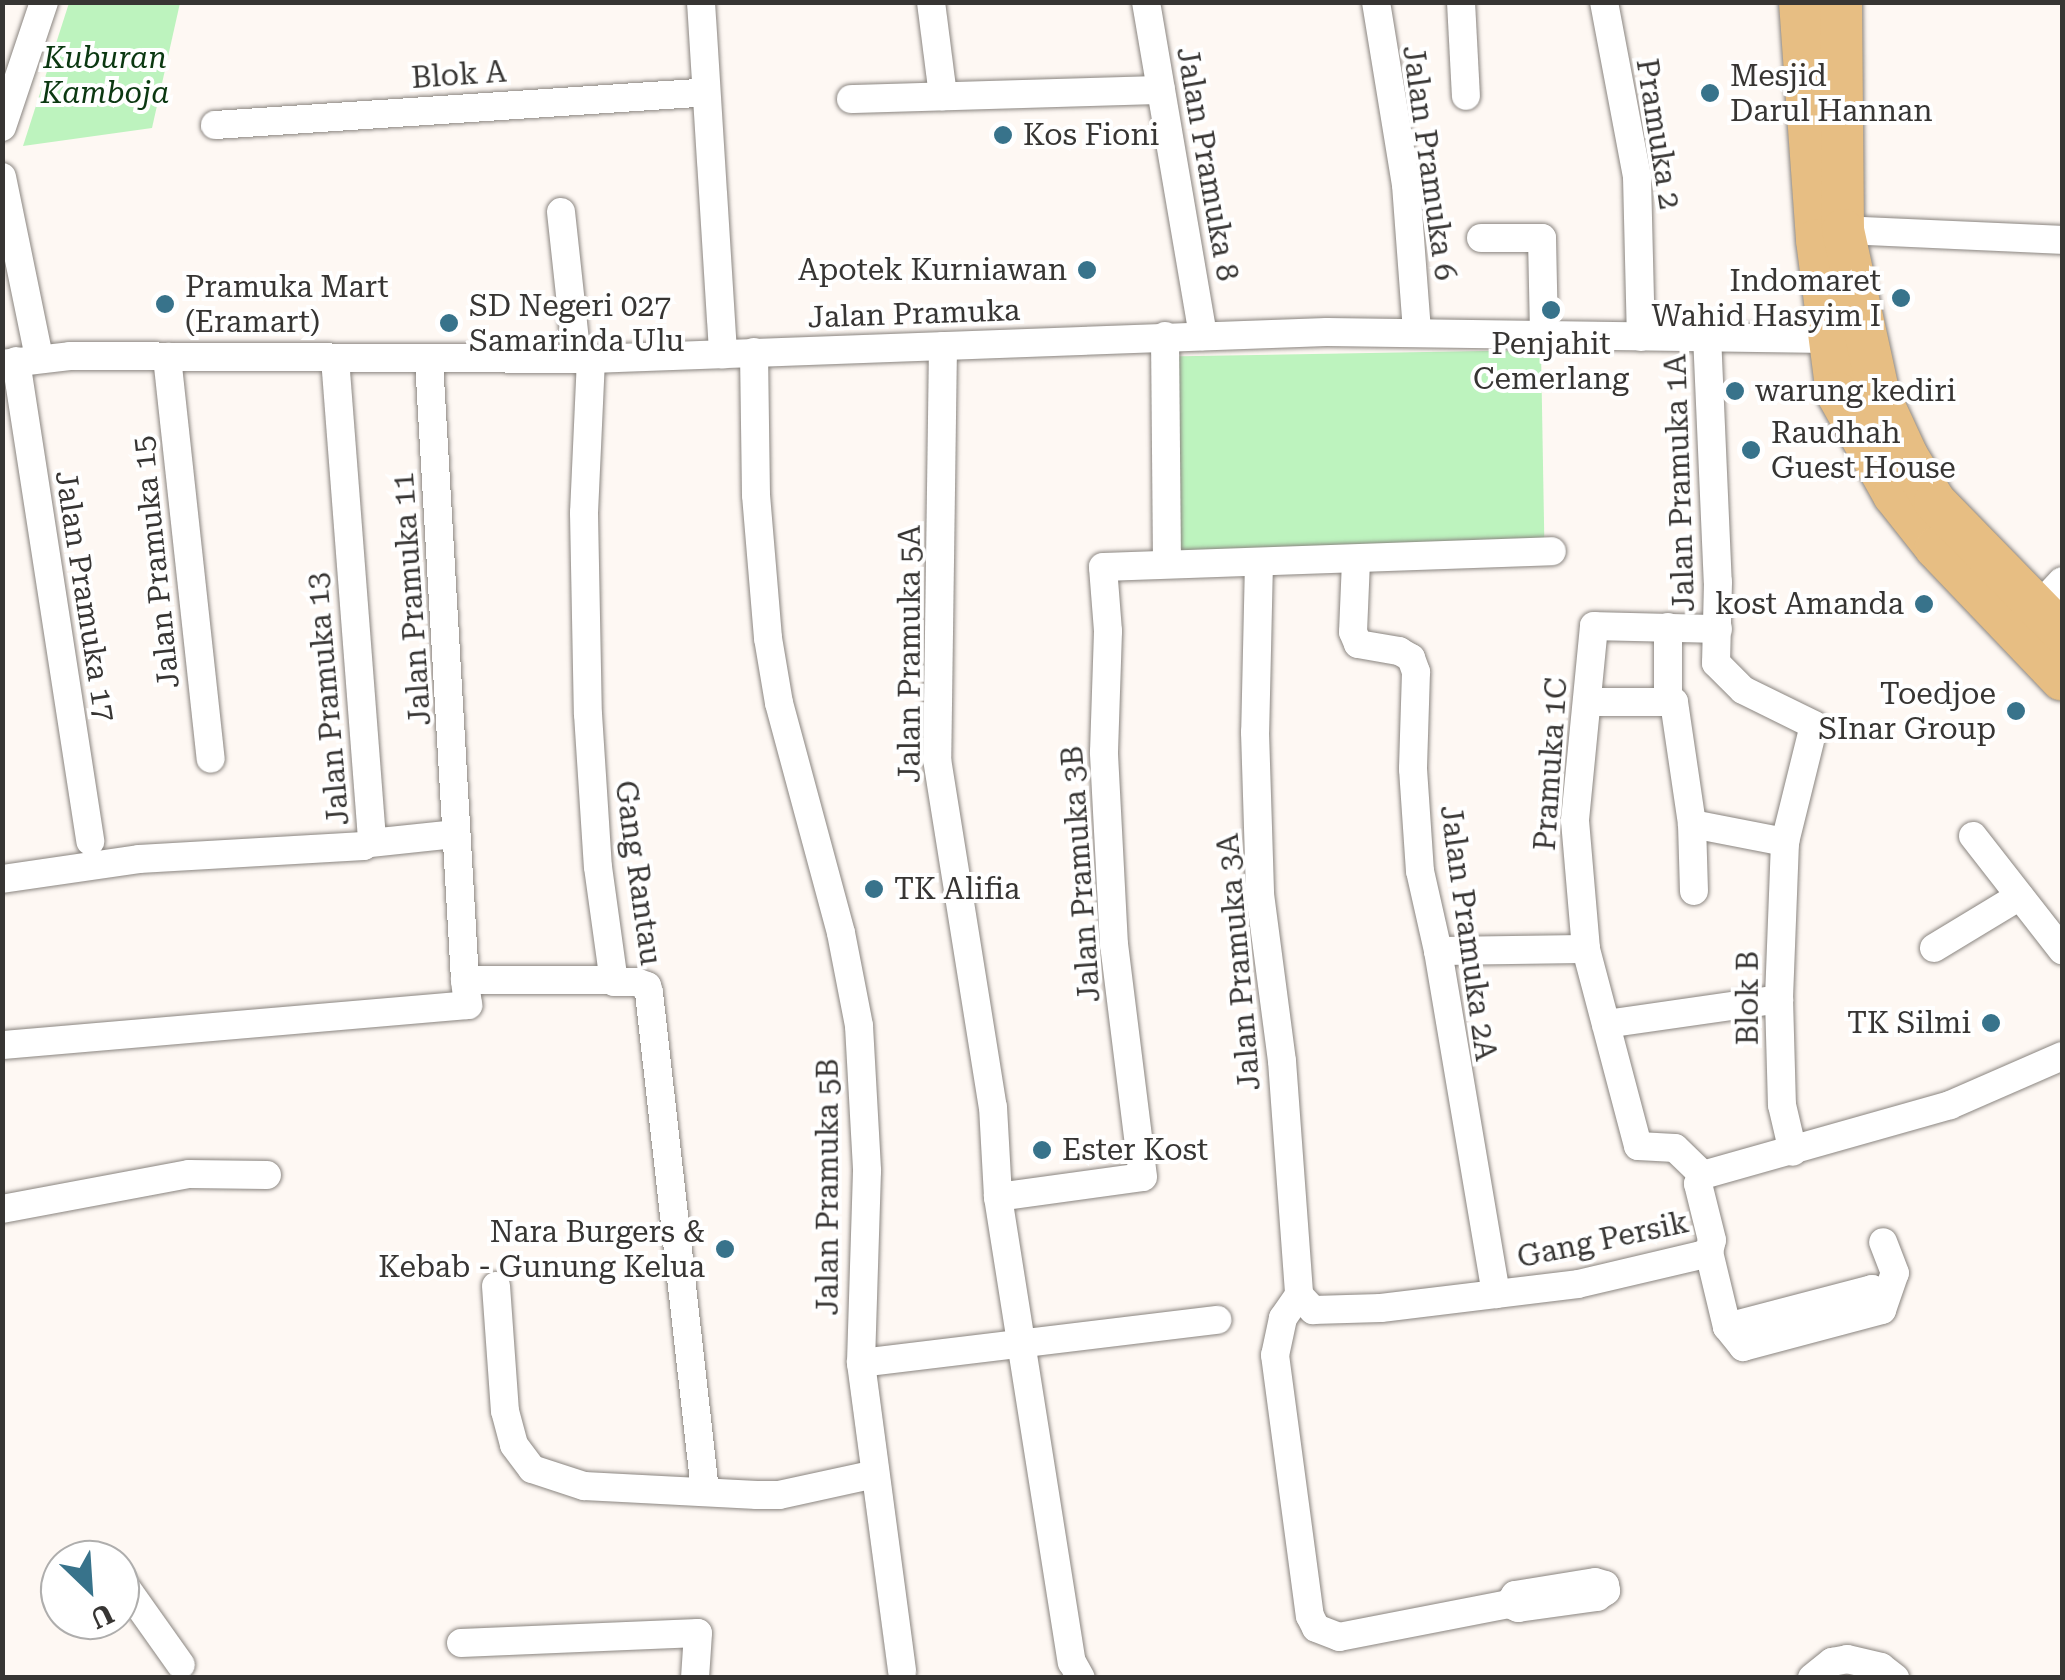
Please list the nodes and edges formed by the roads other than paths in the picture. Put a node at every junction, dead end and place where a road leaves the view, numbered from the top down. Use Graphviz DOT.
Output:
graph roads {
  1 [pos="44,2"];
  2 [pos="701,2"];
  3 [pos="932,2"];
  4 [pos="1146,2"];
  5 [pos="1376,2"];
  6 [pos="1461,2"];
  7 [pos="1604,2"];
  8 [pos="1800,2"];
  9 [pos="1840,2"];
  10 [pos="1161,90"];
  11 [pos="706,92"];
  12 [pos="943,96"];
  13 [pos="1466,96"];
  14 [pos="851,99"];
  15 [pos="215,124"];
  16 [pos="2,127"];
  17 [pos="2,177"];
  18 [pos="561,212"];
  19 [pos="1843,230"];
  20 [pos="1482,238"];
  21 [pos="2062,240"];
  22 [pos="1417,333"];
  23 [pos="1845,333"];
  24 [pos="1707,335"];
  25 [pos="1165,336"];
  26 [pos="1203,336"];
  27 [pos="1544,336"];
  28 [pos="1641,337"];
  29 [pos="943,346"];
  30 [pos="754,352"];
  31 [pos="723,354"];
  32 [pos="167,357"];
  33 [pos="584,358"];
  34 [pos="334,360"];
  35 [pos="19,361"];
  36 [pos="429,361"];
  37 [pos="1552,551"];
  38 [pos="1356,561"];
  39 [pos="1260,562"];
  40 [pos="1168,564"];
  41 [pos="2054,607"];
  42 [pos="1668,627"];
  43 [pos="1718,629"];
  44 [pos="2062,680"];
  45 [pos="1588,702"];
  46 [pos="1668,702"];
  47 [pos="210,759"];
  48 [pos="1692,824"];
  49 [pos="454,834"];
  50 [pos="1973,836"];
  51 [pos="90,840"];
  52 [pos="370,842"];
  53 [pos="1785,842"];
  54 [pos="2,880"];
  55 [pos="1694,891"];
  56 [pos="2020,896"];
  57 [pos="1934,948"];
  58 [pos="1586,950"];
  59 [pos="2062,950"];
  60 [pos="1438,951"];
  61 [pos="614,980"];
  62 [pos="467,992"];
  63 [pos="1779,998"];
  64 [pos="1606,1024"];
  65 [pos="2,1045"];
  66 [pos="2062,1056"];
  67 [pos="1793,1152"];
  68 [pos="267,1175"];
  69 [pos="1703,1175"];
  70 [pos="998,1197"];
  71 [pos="2,1210"];
  72 [pos="1883,1242"];
  73 [pos="1709,1252"];
  74 [pos="496,1286"];
  75 [pos="1496,1294"];
  76 [pos="1298,1295"];
  77 [pos="1217,1320"];
  78 [pos="1025,1346"];
  79 [pos="861,1363"];
  80 [pos="874,1474"];
  81 [pos="705,1491"];
  82 [pos="1509,1604"];
  83 [pos="140,1607"];
  84 [pos="462,1643"];
  85 [pos="181,1665"];
  86 [pos="902,1671"];
  87 [pos="694,1678"];
  88 [pos="1080,1678"];
  89 [pos="1812,1678"];
  90 [pos="1895,1678"];
  1 -- 16 [label="street"];
  2 -- 11 [label="street"];
  3 -- 12 [label="street"];
  4 -- 10 [label="street, Jalan Pramuka 8"];
  5 -- 22 [label="street, Jalan Pramuka 6"];
  6 -- 13 [label="street"];
  7 -- 28 [label="street, Pramuka 2"];
  8 -- 23 [label="main road"];
  9 -- 19 [label="main road"];
  10 -- 12 [label="street"];
  10 -- 26 [label="street, Jalan Pramuka 8"];
  11 -- 15 [label="street, Blok A"];
  11 -- 31 [label="street"];
  12 -- 14 [label="street"];
  17 -- 35 [label="street, Jalan Pramuka 17"];
  18 -- 33 [label="street, Gang Rantau"];
  19 -- 21 [label="street"];
  19 -- 23 [label="main road"];
  20 -- 27 [label="street"];
  22 -- 26 [label="street, Jalan Pramuka"];
  22 -- 27 [label="street, Jalan Pramuka"];
  23 -- 24 [label="street, Jalan Pramuka"];
  23 -- 41 [label="main road"];
  23 -- 44 [label="main road"];
  24 -- 28 [label="street, Jalan Pramuka"];
  24 -- 43 [label="street, Jalan Pramuka 1A"];
  25 -- 26 [label="street, Jalan Pramuka"];
  25 -- 29 [label="street, Jalan Pramuka"];
  25 -- 40 [label="street"];
  27 -- 28 [label="street, Jalan Pramuka"];
  29 -- 30 [label="street, Jalan Pramuka"];
  29 -- 70 [label="street, Jalan Pramuka 5A"];
  30 -- 31 [label="street, Jalan Pramuka"];
  30 -- 79 [label="street, Jalan Pramuka 5B"];
  31 -- 33 [label="street, Jalan Pramuka"];
  32 -- 34 [label="street, Jalan Pramuka"];
  32 -- 35 [label="street, Jalan Pramuka"];
  32 -- 47 [label="street, Jalan Pramuka 15"];
  33 -- 36 [label="street, Jalan Pramuka"];
  33 -- 61 [label="street, Gang Rantau"];
  34 -- 36 [label="street, Jalan Pramuka"];
  34 -- 52 [label="street, Jalan Pramuka 13"];
  35 -- 51 [label="street, Jalan Pramuka 17"];
  36 -- 49 [label="street, Jalan Pramuka 11"];
  37 -- 38 [label="street"];
  38 -- 39 [label="street"];
  38 -- 60 [label="street, Jalan Pramuka 2A"];
  39 -- 40 [label="street"];
  39 -- 76 [label="street, Jalan Pramuka 3A"];
  40 -- 70 [label="street, Jalan Pramuka 3B"];
  42 -- 43 [label="street"];
  42 -- 45 [label="street, Pramuka 1C"];
  42 -- 46 [label="street"];
  43 -- 53 [label="street, Jalan Pramuka 1A"];
  45 -- 46 [label="street"];
  45 -- 58 [label="street, Pramuka 1C"];
  46 -- 48 [label="street"];
  48 -- 53 [label="street"];
  48 -- 55 [label="street"];
  49 -- 52 [label="street"];
  49 -- 62 [label="street, Jalan Pramuka 11"];
  50 -- 56 [label="street"];
  52 -- 54 [label="street, Jalan Pramuka 13"];
  53 -- 63 [label="street, Blok B"];
  56 -- 57 [label="street"];
  56 -- 59 [label="street"];
  58 -- 60 [label="street"];
  58 -- 64 [label="street, Pramuka 1C"];
  60 -- 75 [label="street, Jalan Pramuka 2A"];
  61 -- 62 [label="street"];
  61 -- 81 [label="street, Gang Rantau"];
  62 -- 65 [label="street"];
  63 -- 64 [label="street"];
  63 -- 67 [label="street, Blok B"];
  64 -- 69 [label="street, Pramuka 1C"];
  66 -- 67 [label="street, Gang Persik"];
  67 -- 69 [label="street, Gang Persik"];
  68 -- 71 [label="street"];
  69 -- 73 [label="street, Gang Persik"];
  70 -- 78 [label="street, Jalan Pramuka 5A"];
  72 -- 73 [label="street"];
  73 -- 75 [label="street, Gang Persik"];
  74 -- 81 [label="street"];
  75 -- 76 [label="street, Gang Persik"];
  76 -- 82 [label="street"];
  77 -- 78 [label="street"];
  78 -- 79 [label="street"];
  78 -- 88 [label="street, Jalan Pramuka 5A"];
  79 -- 80 [label="street, Jalan Pramuka 5B"];
  80 -- 81 [label="street"];
  80 -- 86 [label="street, Jalan Pramuka 5B"];
  83 -- 85 [label="street"];
  84 -- 87 [label="street"];
  89 -- 90 [label="street"];
}
